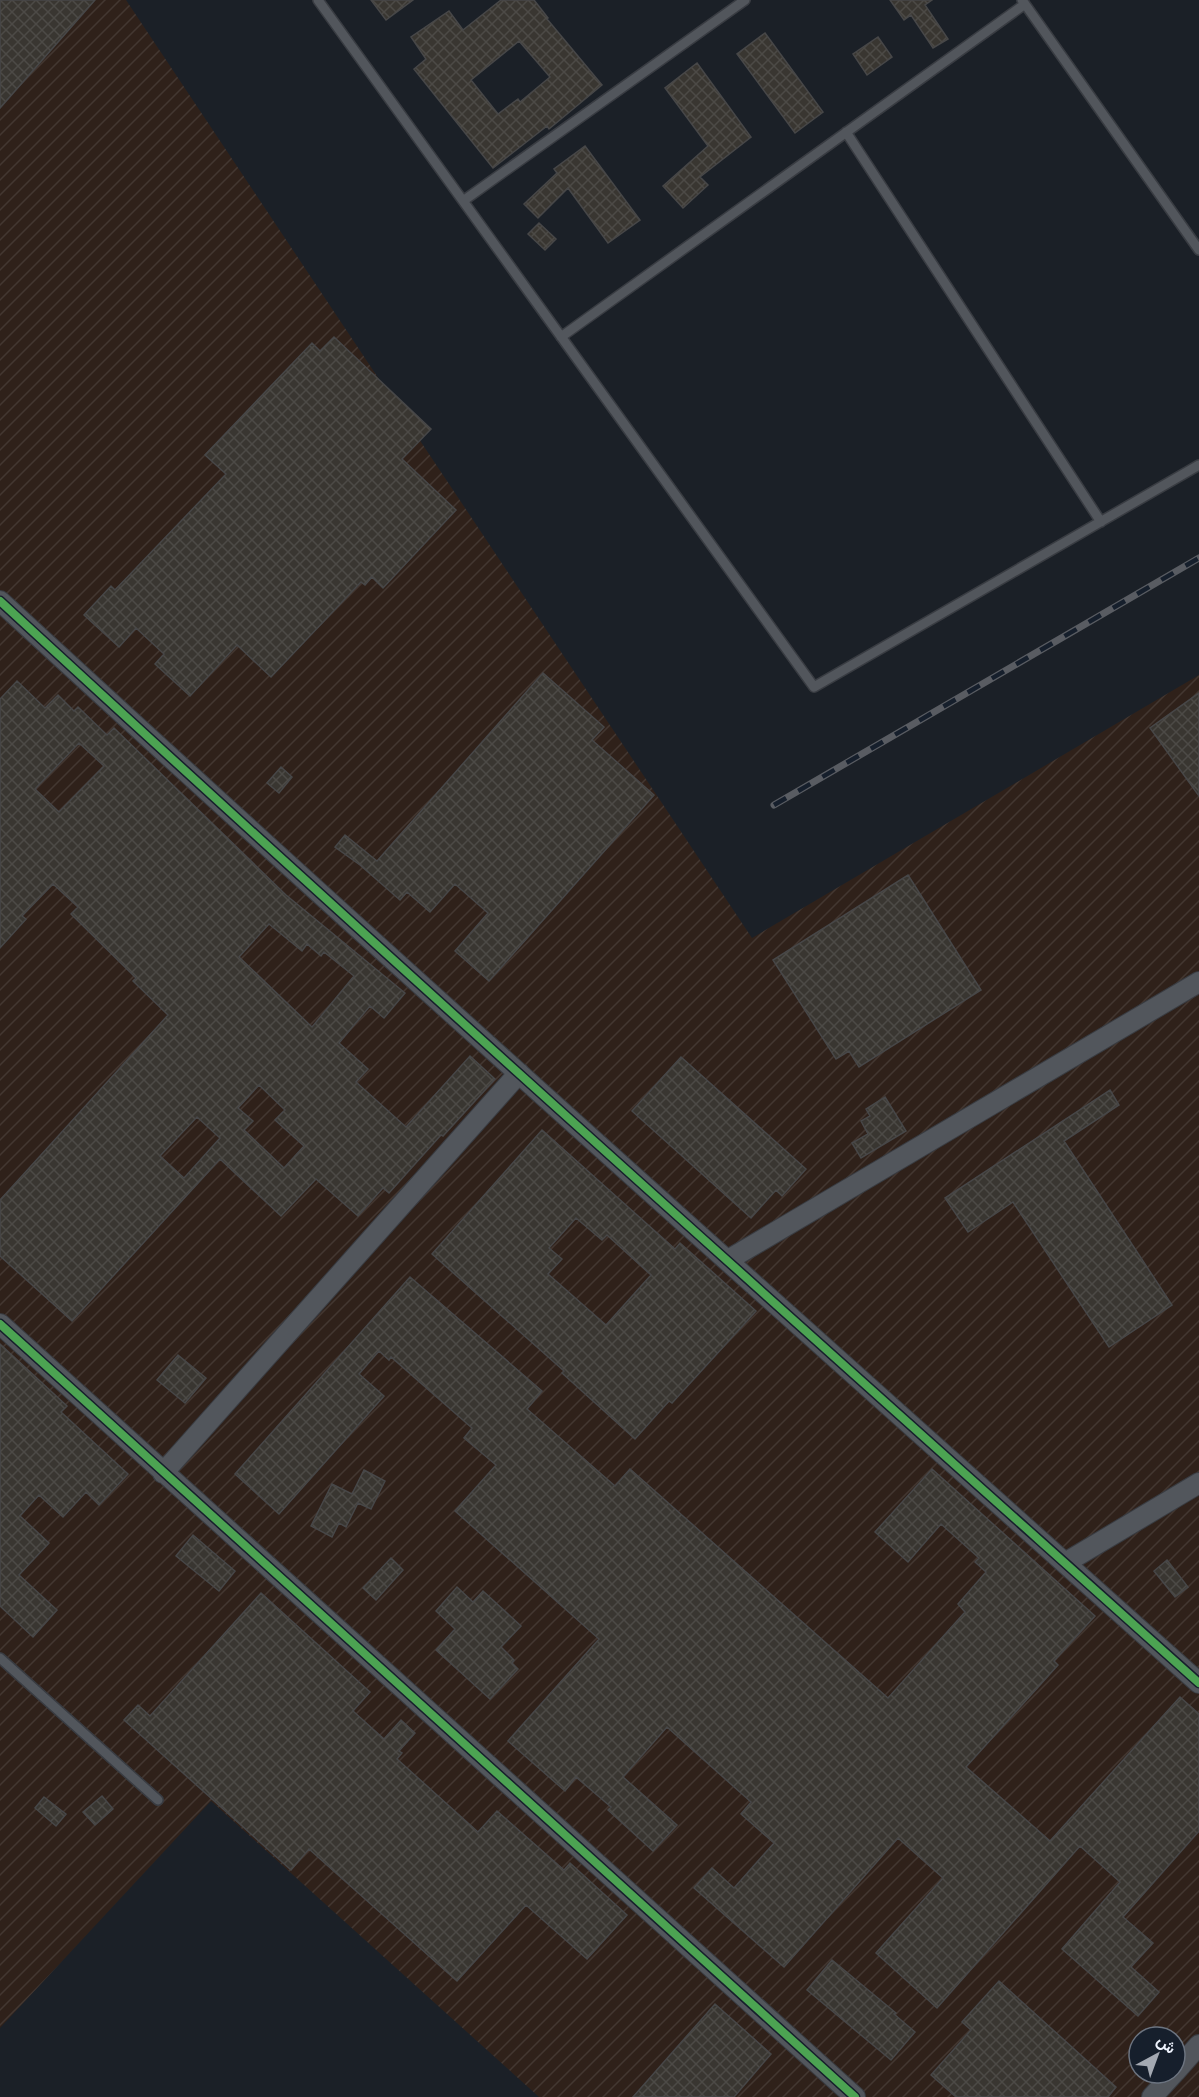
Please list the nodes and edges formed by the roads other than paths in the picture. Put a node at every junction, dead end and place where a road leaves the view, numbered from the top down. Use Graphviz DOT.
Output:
graph roads {
  1 [pos="318,0"];
  2 [pos="745,0"];
  3 [pos="1024,2"];
  4 [pos="846,132"];
  5 [pos="463,201"];
  6 [pos="1199,250"];
  7 [pos="561,337"];
  8 [pos="1199,465"];
  9 [pos="1101,522"];
  10 [pos="0,601"];
  11 [pos="1199,982"];
  12 [pos="519,1073"];
  13 [pos="728,1260"];
  14 [pos="0,1324"];
  15 [pos="163,1473"];
  16 [pos="1199,1482"];
  17 [pos="1065,1563"];
  18 [pos="2,1663"];
  19 [pos="1199,1683"];
  20 [pos="158,1800"];
  21 [pos="1199,2045"];
  22 [pos="1187,2058"];
  23 [pos="1163,2085"];
  24 [pos="855,2097"];
  25 [pos="1152,2097"];
  1 -- 5 [label="lane"];
  2 -- 5 [label="lane"];
  3 -- 4 [label="lane"];
  3 -- 6 [label="lane"];
  4 -- 7 [label="lane"];
  4 -- 9 [label="lane"];
  5 -- 7 [label="lane"];
  7 -- 9 [label="lane"];
  8 -- 9 [label="lane"];
  10 -- 12 [label="street"];
  11 -- 13 [label="street"];
  12 -- 13 [label="street"];
  12 -- 15 [label="street"];
  13 -- 17 [label="street"];
  14 -- 15 [label="street"];
  15 -- 24 [label="street"];
  16 -- 17 [label="street"];
  17 -- 19 [label="street"];
  18 -- 20 [label="lane"];
  21 -- 22 [label="street"];
  23 -- 25 [label="street"];
}
